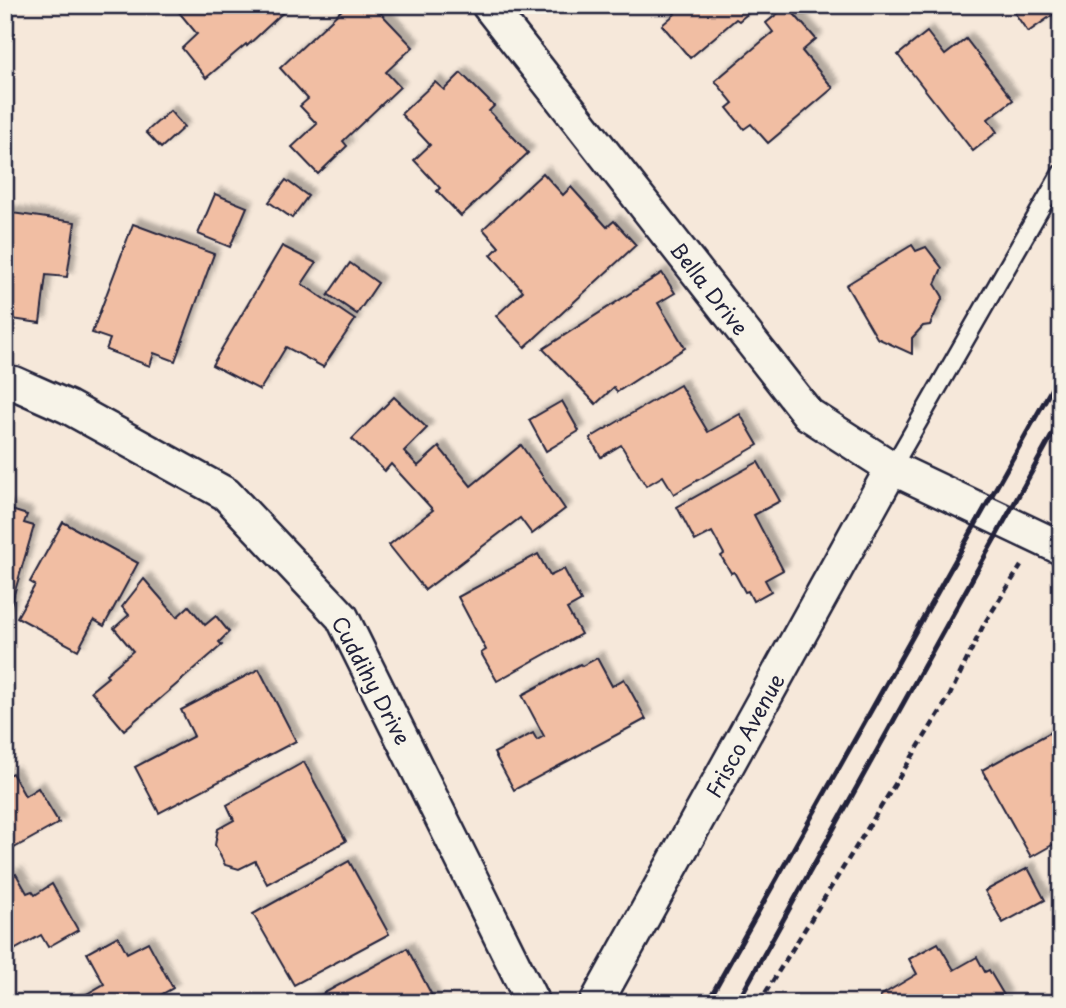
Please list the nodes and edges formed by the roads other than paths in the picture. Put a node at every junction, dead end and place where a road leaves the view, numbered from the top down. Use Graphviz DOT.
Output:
graph roads {
  1 [pos="488,5"];
  2 [pos="1061,173"];
  3 [pos="5,383"];
  4 [pos="892,468"];
  5 [pos="1050,543"];
  6 [pos="533,1003"];
  7 [pos="596,1003"];
  1 -- 4 [label="street, Bella Drive"];
  2 -- 4 [label="lane"];
  3 -- 6 [label="street, Cuddihy Drive"];
  4 -- 5 [label="street, Bella Drive"];
  4 -- 7 [label="street, Frisco Avenue"];
}
